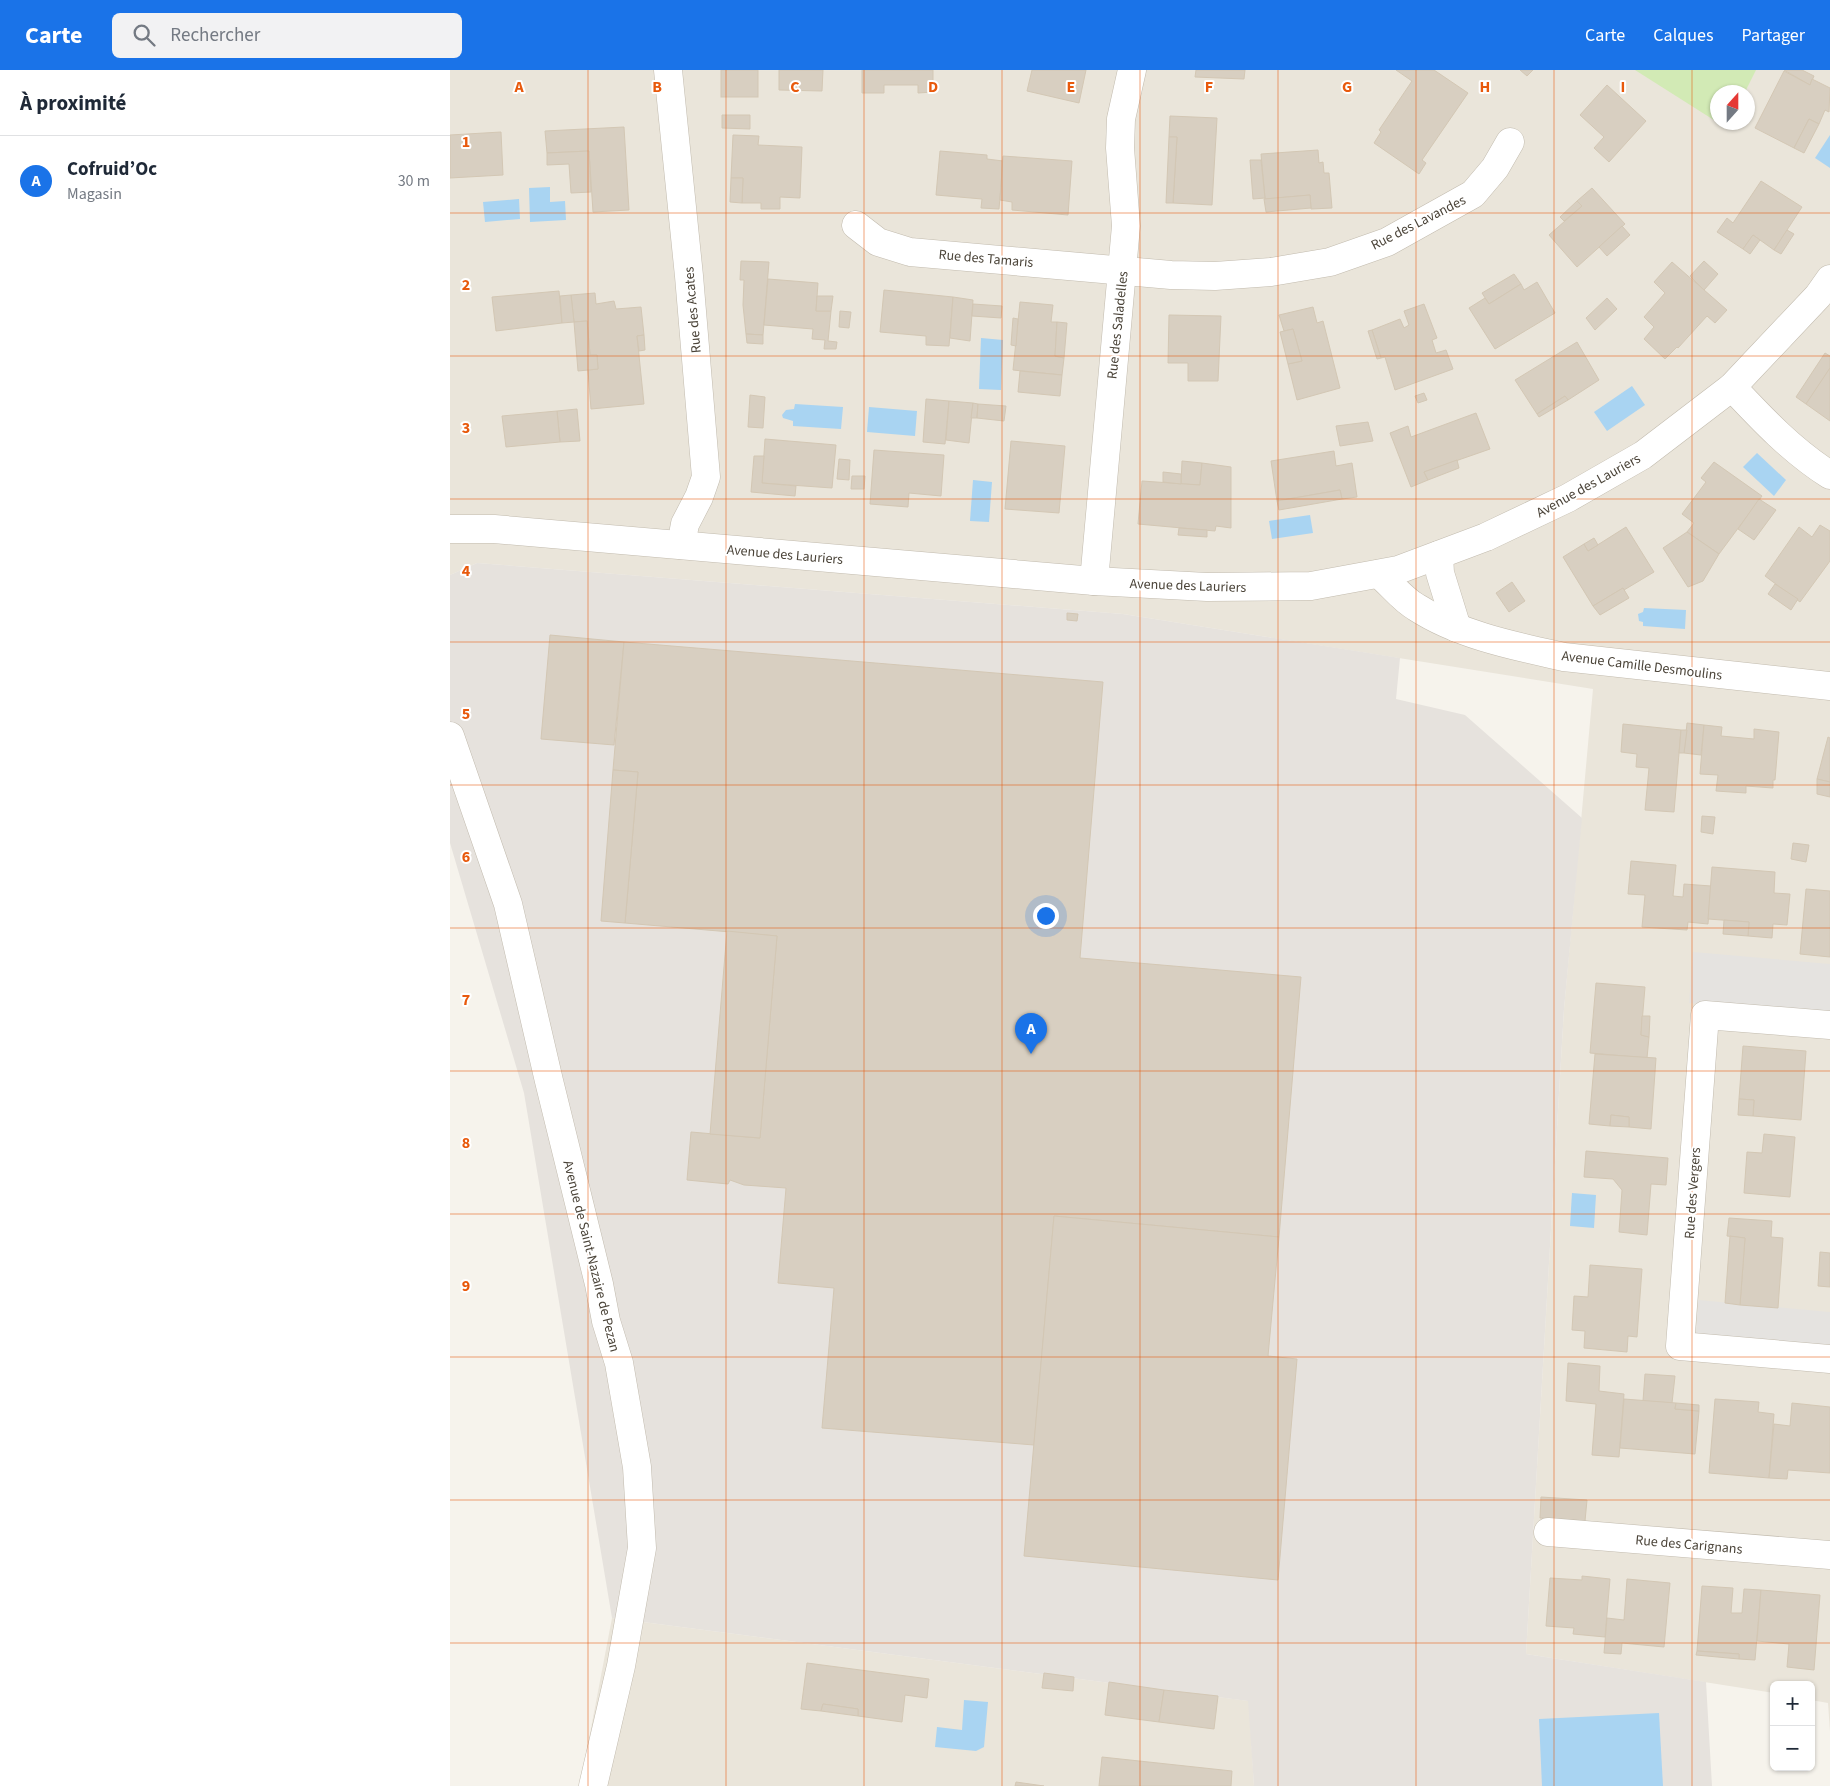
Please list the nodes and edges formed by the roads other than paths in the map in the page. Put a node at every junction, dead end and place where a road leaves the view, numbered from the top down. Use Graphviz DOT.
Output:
graph roads {
  1 [pos="668,70"];
  2 [pos="1132,70"];
  3 [pos="1510,142"];
  4 [pos="856,225"];
  5 [pos="1122,270"];
  6 [pos="1830,279"];
  7 [pos="1732,387"];
  8 [pos="1830,475"];
  9 [pos="450,529"];
  10 [pos="682,545"];
  11 [pos="1439,555"];
  12 [pos="1379,574"];
  13 [pos="1094,581"];
  14 [pos="1457,628"];
  15 [pos="1830,686"];
  16 [pos="450,736"];
  17 [pos="1830,1025"];
  18 [pos="1830,1359"];
  19 [pos="1548,1532"];
  20 [pos="1830,1555"];
  21 [pos="593,1786"];
  1 -- 10 [label="street, Rue des Acates"];
  2 -- 5 [label="street, Rue des Saladelles"];
  3 -- 5 [label="street, Rue des Lavandes"];
  4 -- 5 [label="street, Rue des Tamaris"];
  5 -- 13 [label="street, Rue des Saladelles"];
  6 -- 7 [label="street, Avenue des Lauriers"];
  7 -- 8 [label="street"];
  7 -- 11 [label="street, Avenue des Lauriers"];
  9 -- 10 [label="street, Avenue des Lauriers"];
  10 -- 13 [label="street, Avenue des Lauriers"];
  11 -- 12 [label="street, Avenue des Lauriers"];
  11 -- 14 [label="street"];
  12 -- 13 [label="street, Avenue des Lauriers"];
  12 -- 14 [label="street, Avenue Camille Desmoulins"];
  14 -- 15 [label="street, Avenue Camille Desmoulins"];
  16 -- 21 [label="street, Avenue de Saint-Nazaire de Pezan"];
  17 -- 18 [label="street, Rue des Vergers"];
  19 -- 20 [label="street, Rue des Carignans"];
}
